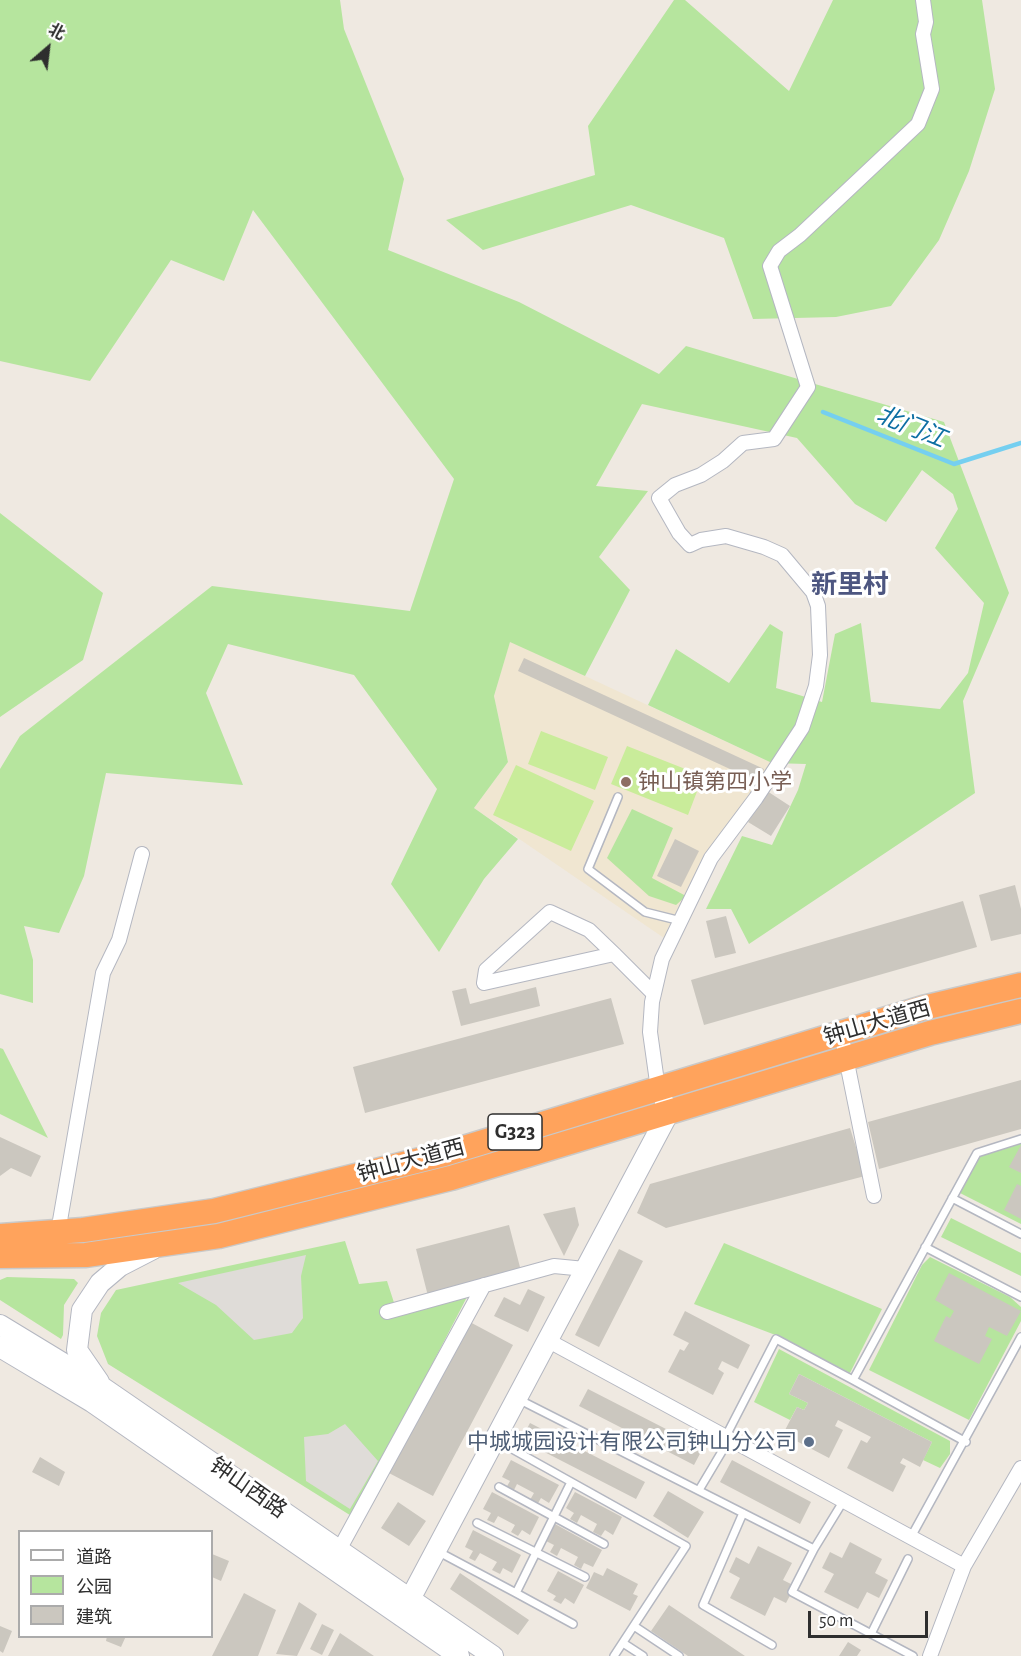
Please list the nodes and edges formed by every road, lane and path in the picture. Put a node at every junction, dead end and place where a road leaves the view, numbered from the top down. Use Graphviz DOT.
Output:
graph roads {
  1 [pos="923,0"];
  2 [pos="618,797"];
  3 [pos="142,854"];
  4 [pos="681,921"];
  5 [pos="614,954"];
  6 [pos="1021,985"];
  7 [pos="654,994"];
  8 [pos="1021,1011"];
  9 [pos="841,1033"];
  10 [pos="846,1058"];
  11 [pos="658,1089"];
  12 [pos="669,1112"];
  13 [pos="1021,1139"];
  14 [pos="874,1196"];
  15 [pos="952,1198"];
  16 [pos="58,1232"];
  17 [pos="1021,1234"];
  18 [pos="0,1236"];
  19 [pos="162,1244"];
  20 [pos="925,1247"];
  21 [pos="0,1256"];
  22 [pos="585,1269"];
  23 [pos="484,1285"];
  24 [pos="1021,1297"];
  25 [pos="387,1312"];
  26 [pos="1021,1337"];
  27 [pos="547,1340"];
  28 [pos="3,1341"];
  29 [pos="853,1380"];
  30 [pos="102,1387"];
  31 [pos="516,1398"];
  32 [pos="728,1437"];
  33 [pos="495,1439"];
  34 [pos="966,1442"];
  35 [pos="1021,1468"];
  36 [pos="571,1482"];
  37 [pos="499,1487"];
  38 [pos="699,1491"];
  39 [pos="844,1500"];
  40 [pos="743,1513"];
  41 [pos="554,1517"];
  42 [pos="477,1523"];
  43 [pos="911,1537"];
  44 [pos="604,1544"];
  45 [pos="814,1549"];
  46 [pos="339,1550"];
  47 [pos="436,1550"];
  48 [pos="536,1553"];
  49 [pos="908,1559"];
  50 [pos="964,1566"];
  51 [pos="585,1577"];
  52 [pos="516,1593"];
  53 [pos="405,1607"];
  54 [pos="573,1624"];
  55 [pos="634,1626"];
  56 [pos="872,1634"];
  57 [pos="623,1643"];
  58 [pos="772,1645"];
  59 [pos="459,1656"];
  60 [pos="493,1656"];
  61 [pos="614,1656"];
  62 [pos="643,1656"];
  63 [pos="679,1656"];
  64 [pos="913,1656"];
  65 [pos="930,1656"];
  1 -- 4 [label="street"];
  2 -- 4 [label="lane"];
  3 -- 16 [label="street"];
  4 -- 7 [label="street"];
  5 -- 5 [label="street"];
  5 -- 7 [label="street"];
  6 -- 9 [label="highway, 钟山大道西 / G323"];
  7 -- 11 [label="street"];
  8 -- 10 [label="highway, 钟山大道西 / G323"];
  9 -- 10 [label="street"];
  9 -- 11 [label="highway, 钟山大道西 / G323"];
  10 -- 12 [label="highway, 钟山大道西 / G323"];
  10 -- 14 [label="street"];
  11 -- 12 [label="main road"];
  11 -- 16 [label="highway, 钟山大道西 / G323"];
  12 -- 19 [label="highway, 钟山大道西 / G323"];
  12 -- 22 [label="main road"];
  13 -- 15 [label="lane"];
  15 -- 17 [label="lane"];
  15 -- 20 [label="lane"];
  16 -- 18 [label="highway, 钟山大道西 / G323"];
  19 -- 21 [label="highway, 钟山大道西 / G323"];
  19 -- 30 [label="main road"];
  20 -- 24 [label="lane"];
  20 -- 29 [label="lane"];
  22 -- 23 [label="street"];
  22 -- 27 [label="main road"];
  23 -- 25 [label="street"];
  23 -- 46 [label="street"];
  26 -- 34 [label="lane"];
  27 -- 31 [label="main road"];
  27 -- 32 [label="street"];
  28 -- 30 [label="main road, 钟山西路"];
  28 -- 53 [label="main road, 钟山西路"];
  29 -- 32 [label="lane"];
  29 -- 34 [label="lane"];
  30 -- 46 [label="main road, 钟山西路"];
  31 -- 33 [label="main road"];
  31 -- 38 [label="lane"];
  32 -- 38 [label="lane"];
  32 -- 39 [label="street"];
  33 -- 36 [label="lane"];
  33 -- 47 [label="main road"];
  34 -- 43 [label="lane"];
  35 -- 50 [label="street"];
  36 -- 41 [label="lane"];
  36 -- 55 [label="lane"];
  37 -- 41 [label="lane"];
  38 -- 40 [label="lane"];
  39 -- 43 [label="street"];
  39 -- 45 [label="lane"];
  40 -- 45 [label="lane"];
  40 -- 58 [label="lane"];
  41 -- 44 [label="lane"];
  41 -- 48 [label="lane"];
  42 -- 48 [label="lane"];
  43 -- 50 [label="street"];
  45 -- 56 [label="lane"];
  46 -- 53 [label="main road, 钟山西路"];
  47 -- 52 [label="lane"];
  47 -- 53 [label="main road"];
  48 -- 51 [label="lane"];
  48 -- 52 [label="lane"];
  49 -- 56 [label="lane"];
  50 -- 65 [label="street"];
  52 -- 54 [label="lane"];
  53 -- 59 [label="main road, 钟山西路"];
  53 -- 60 [label="main road, 钟山西路"];
  55 -- 57 [label="lane"];
  55 -- 63 [label="lane"];
  56 -- 64 [label="lane"];
  57 -- 61 [label="lane"];
  57 -- 62 [label="lane"];
}
